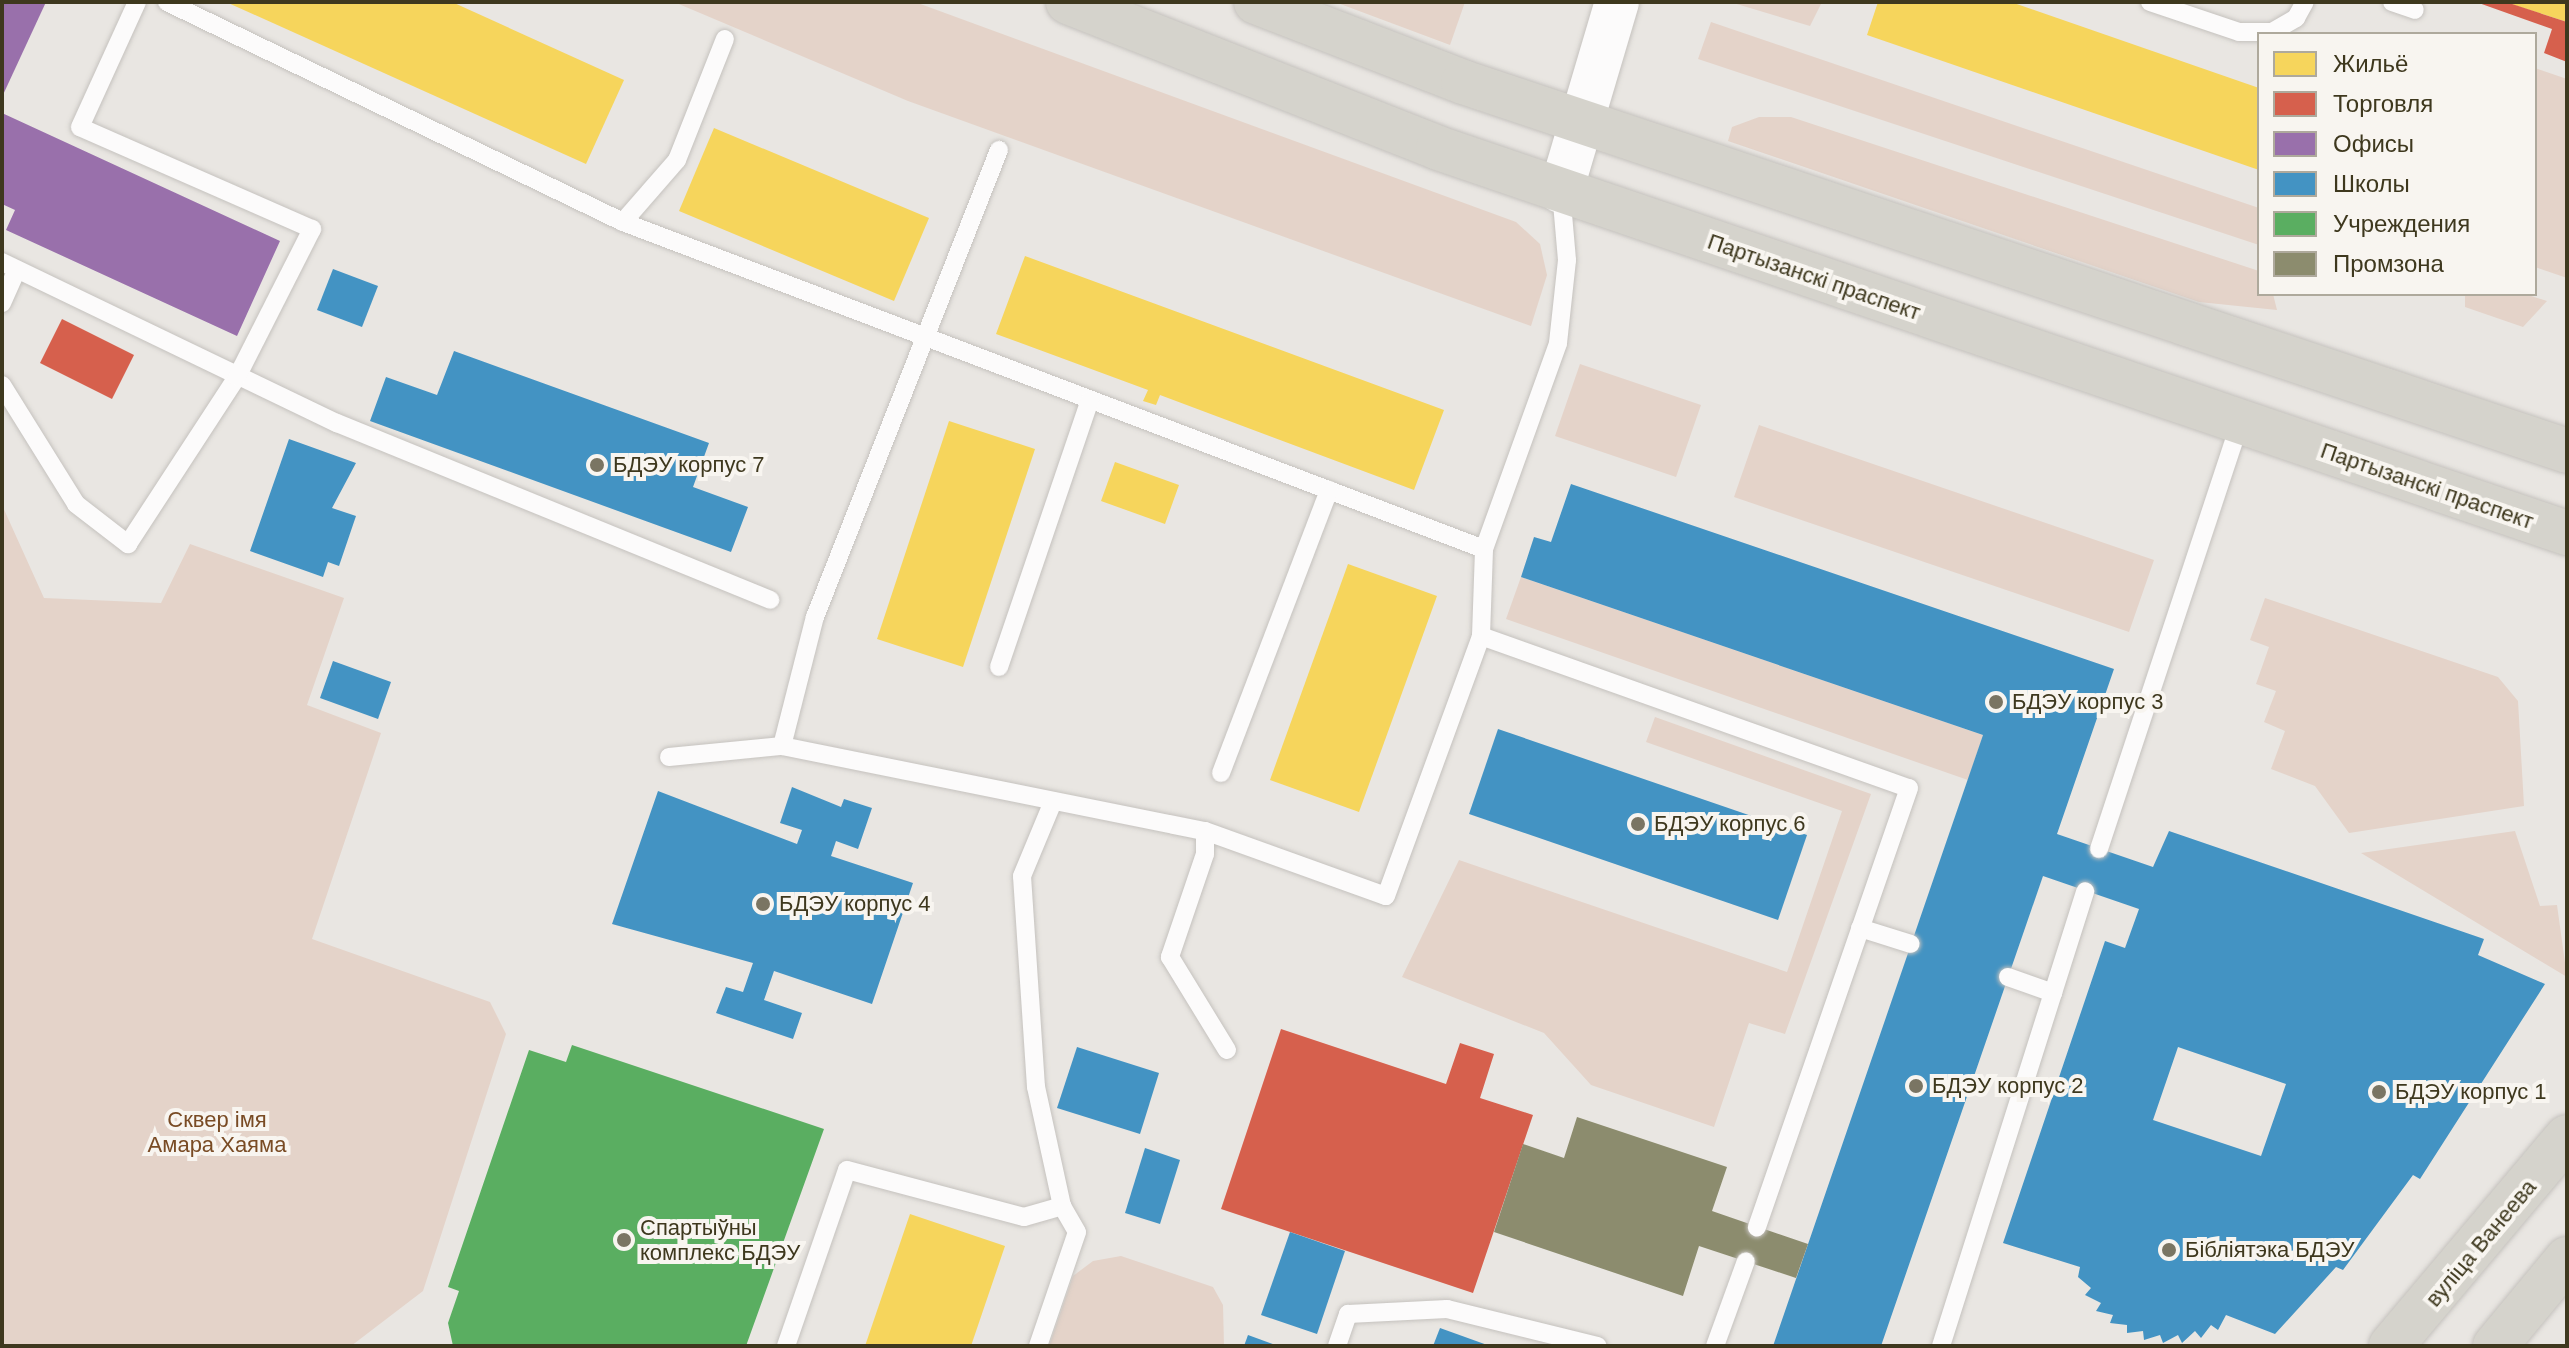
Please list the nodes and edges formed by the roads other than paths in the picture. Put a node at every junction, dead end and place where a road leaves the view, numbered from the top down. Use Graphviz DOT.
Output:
graph roads {
  1 [pos="137,2"];
  2 [pos="167,2"];
  3 [pos="1068,2"];
  4 [pos="1256,2"];
  5 [pos="1617,2"];
  6 [pos="2150,2"];
  7 [pos="2305,2"];
  8 [pos="2392,2"];
  9 [pos="2415,10"];
  10 [pos="725,39"];
  11 [pos="1581,121"];
  12 [pos="999,150"];
  13 [pos="1561,191"];
  14 [pos="623,222"];
  15 [pos="9,266"];
  16 [pos="2,303"];
  17 [pos="928,339"];
  18 [pos="237,377"];
  19 [pos="2,385"];
  20 [pos="1090,400"];
  21 [pos="2240,423"];
  22 [pos="2567,451"];
  23 [pos="1329,490"];
  24 [pos="2567,533"];
  25 [pos="1484,549"];
  26 [pos="770,600"];
  27 [pos="1481,636"];
  28 [pos="999,667"];
  29 [pos="782,746"];
  30 [pos="669,757"];
  31 [pos="1221,773"];
  32 [pos="1052,804"];
  33 [pos="1205,831"];
  34 [pos="2099,849"];
  35 [pos="2085,891"];
  36 [pos="1860,928"];
  37 [pos="1911,944"];
  38 [pos="2008,977"];
  39 [pos="2053,993"];
  40 [pos="1227,1050"];
  41 [pos="2567,1137"];
  42 [pos="1062,1206"];
  43 [pos="1757,1227"];
  44 [pos="2567,1259"];
  45 [pos="1746,1261"];
  46 [pos="786,1346"];
  47 [pos="1038,1346"];
  48 [pos="1337,1346"];
  49 [pos="1598,1346"];
  50 [pos="1715,1346"];
  51 [pos="1941,1346"];
  52 [pos="2391,1346"];
  53 [pos="2495,1346"];
  1 -- 18 [label="lane"];
  2 -- 14 [label="lane"];
  3 -- 13 [label="main road, Партызанскі праспект"];
  4 -- 11 [label="main road"];
  5 -- 11 [label="street"];
  6 -- 7 [label="lane"];
  8 -- 9 [label="lane"];
  10 -- 14 [label="lane"];
  11 -- 13 [label="street"];
  11 -- 22 [label="main road"];
  12 -- 17 [label="lane"];
  13 -- 21 [label="main road, Партызанскі праспект"];
  13 -- 25 [label="lane"];
  14 -- 17 [label="lane"];
  15 -- 16 [label="lane"];
  15 -- 18 [label="lane"];
  17 -- 20 [label="lane"];
  17 -- 29 [label="lane"];
  18 -- 19 [label="lane"];
  18 -- 26 [label="lane"];
  20 -- 23 [label="lane"];
  20 -- 28 [label="lane"];
  21 -- 24 [label="main road, Партызанскі праспект"];
  21 -- 34 [label="lane"];
  23 -- 25 [label="lane"];
  23 -- 31 [label="lane"];
  25 -- 27 [label="lane"];
  27 -- 33 [label="lane"];
  27 -- 36 [label="lane"];
  29 -- 30 [label="lane"];
  29 -- 32 [label="lane"];
  32 -- 33 [label="lane"];
  32 -- 42 [label="lane"];
  33 -- 40 [label="lane"];
  35 -- 39 [label="lane"];
  36 -- 37 [label="lane"];
  36 -- 43 [label="lane"];
  38 -- 39 [label="lane"];
  39 -- 51 [label="lane"];
  41 -- 52 [label="main road, вуліца Ванеева"];
  42 -- 46 [label="lane"];
  42 -- 47 [label="lane"];
  44 -- 53 [label="main road"];
  45 -- 50 [label="lane"];
  48 -- 49 [label="lane"];
}
